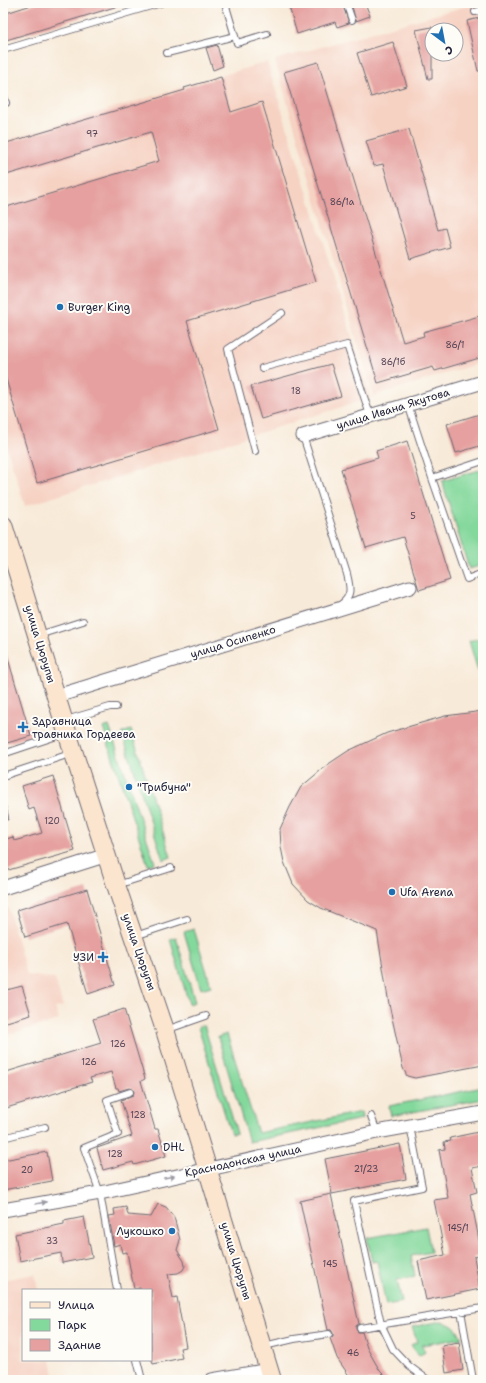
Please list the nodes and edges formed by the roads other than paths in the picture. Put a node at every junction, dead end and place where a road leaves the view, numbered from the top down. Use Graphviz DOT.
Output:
graph roads {
  1 [pos="161,3"];
  2 [pos="225,3"];
  3 [pos="346,3"];
  4 [pos="483,10"];
  5 [pos="475,12"];
  6 [pos="352,20"];
  7 [pos="266,34"];
  8 [pos="235,36"];
  9 [pos="3,50"];
  10 [pos="167,54"];
  11 [pos="3,93"];
  12 [pos="6,103"];
  13 [pos="282,313"];
  14 [pos="262,368"];
  15 [pos="483,382"];
  16 [pos="408,404"];
  17 [pos="370,415"];
  18 [pos="303,436"];
  19 [pos="255,451"];
  20 [pos="483,461"];
  21 [pos="432,478"];
  22 [pos="3,525"];
  23 [pos="483,573"];
  24 [pos="410,587"];
  25 [pos="331,612"];
  26 [pos="84,621"];
  27 [pos="38,635"];
  28 [pos="57,696"];
  29 [pos="116,707"];
  30 [pos="65,726"];
  31 [pos="74,753"];
  32 [pos="3,754"];
  33 [pos="3,776"];
  34 [pos="3,809"];
  35 [pos="3,817"];
  36 [pos="107,855"];
  37 [pos="171,868"];
  38 [pos="116,885"];
  39 [pos="3,888"];
  40 [pos="187,919"];
  41 [pos="134,936"];
  42 [pos="206,1016"];
  43 [pos="165,1030"];
  44 [pos="130,1092"];
  45 [pos="483,1113"];
  46 [pos="371,1116"];
  47 [pos="410,1126"];
  48 [pos="45,1127"];
  49 [pos="377,1132"];
  50 [pos="3,1138"];
  51 [pos="208,1169"];
  52 [pos="100,1193"];
  53 [pos="3,1210"];
  54 [pos="117,1289"];
  55 [pos="483,1308"];
  56 [pos="461,1311"];
  57 [pos="381,1324"];
  58 [pos="360,1328"];
  59 [pos="329,1334"];
  60 [pos="262,1347"];
  61 [pos="136,1361"];
  62 [pos="270,1375"];
  63 [pos="142,1380"];
  64 [pos="212,1380"];
  65 [pos="428,1380"];
  66 [pos="473,1380"];
  1 -- 9 [label="lane"];
  2 -- 8 [label="lane"];
  3 -- 6 [label="lane"];
  4 -- 5 [label="lane"];
  7 -- 8 [label="lane"];
  8 -- 10 [label="lane"];
  11 -- 12 [label="lane"];
  13 -- 19 [label="lane"];
  14 -- 17 [label="lane"];
  15 -- 16 [label="street, улица Ивана Якутова"];
  16 -- 17 [label="street, улица Ивана Якутова"];
  16 -- 21 [label="lane"];
  17 -- 18 [label="street, улица Ивана Якутова"];
  18 -- 25 [label="lane"];
  20 -- 21 [label="lane"];
  21 -- 23 [label="lane"];
  22 -- 27 [label="main road, улица Цюрупы"];
  24 -- 25 [label="street, улица Осипенко"];
  25 -- 28 [label="street, улица Осипенко"];
  26 -- 27 [label="lane"];
  27 -- 28 [label="main road, улица Цюрупы"];
  28 -- 30 [label="main road, улица Цюрупы"];
  29 -- 30 [label="lane"];
  30 -- 31 [label="main road, улица Цюрупы"];
  30 -- 32 [label="lane"];
  31 -- 33 [label="lane"];
  31 -- 36 [label="main road, улица Цюрупы"];
  34 -- 35 [label="lane"];
  36 -- 38 [label="main road, улица Цюрупы"];
  36 -- 39 [label="street"];
  37 -- 38 [label="lane"];
  38 -- 41 [label="main road, улица Цюрупы"];
  40 -- 41 [label="lane"];
  41 -- 43 [label="main road, улица Цюрупы"];
  42 -- 43 [label="lane"];
  43 -- 51 [label="main road, улица Цюрупы"];
  44 -- 52 [label="lane"];
  45 -- 47 [label="street, Краснодонская улица"];
  46 -- 49 [label="lane"];
  47 -- 49 [label="street, Краснодонская улица"];
  47 -- 57 [label="lane"];
  48 -- 50 [label="lane"];
  49 -- 51 [label="street, Краснодонская улица"];
  52 -- 51 [label="street, Краснодонская улица, one-way"];
  51 -- 60 [label="main road, улица Цюрупы"];
  53 -- 52 [label="street, Краснодонская улица, one-way"];
  52 -- 54 [label="lane"];
  55 -- 56 [label="lane"];
  56 -- 57 [label="lane"];
  56 -- 66 [label="lane"];
  57 -- 58 [label="lane"];
  57 -- 65 [label="lane"];
  59 -- 60 [label="lane"];
  60 -- 62 [label="main road, улица Цюрупы"];
  61 -- 63 [label="lane"];
  62 -- 64 [label="street"];
}
